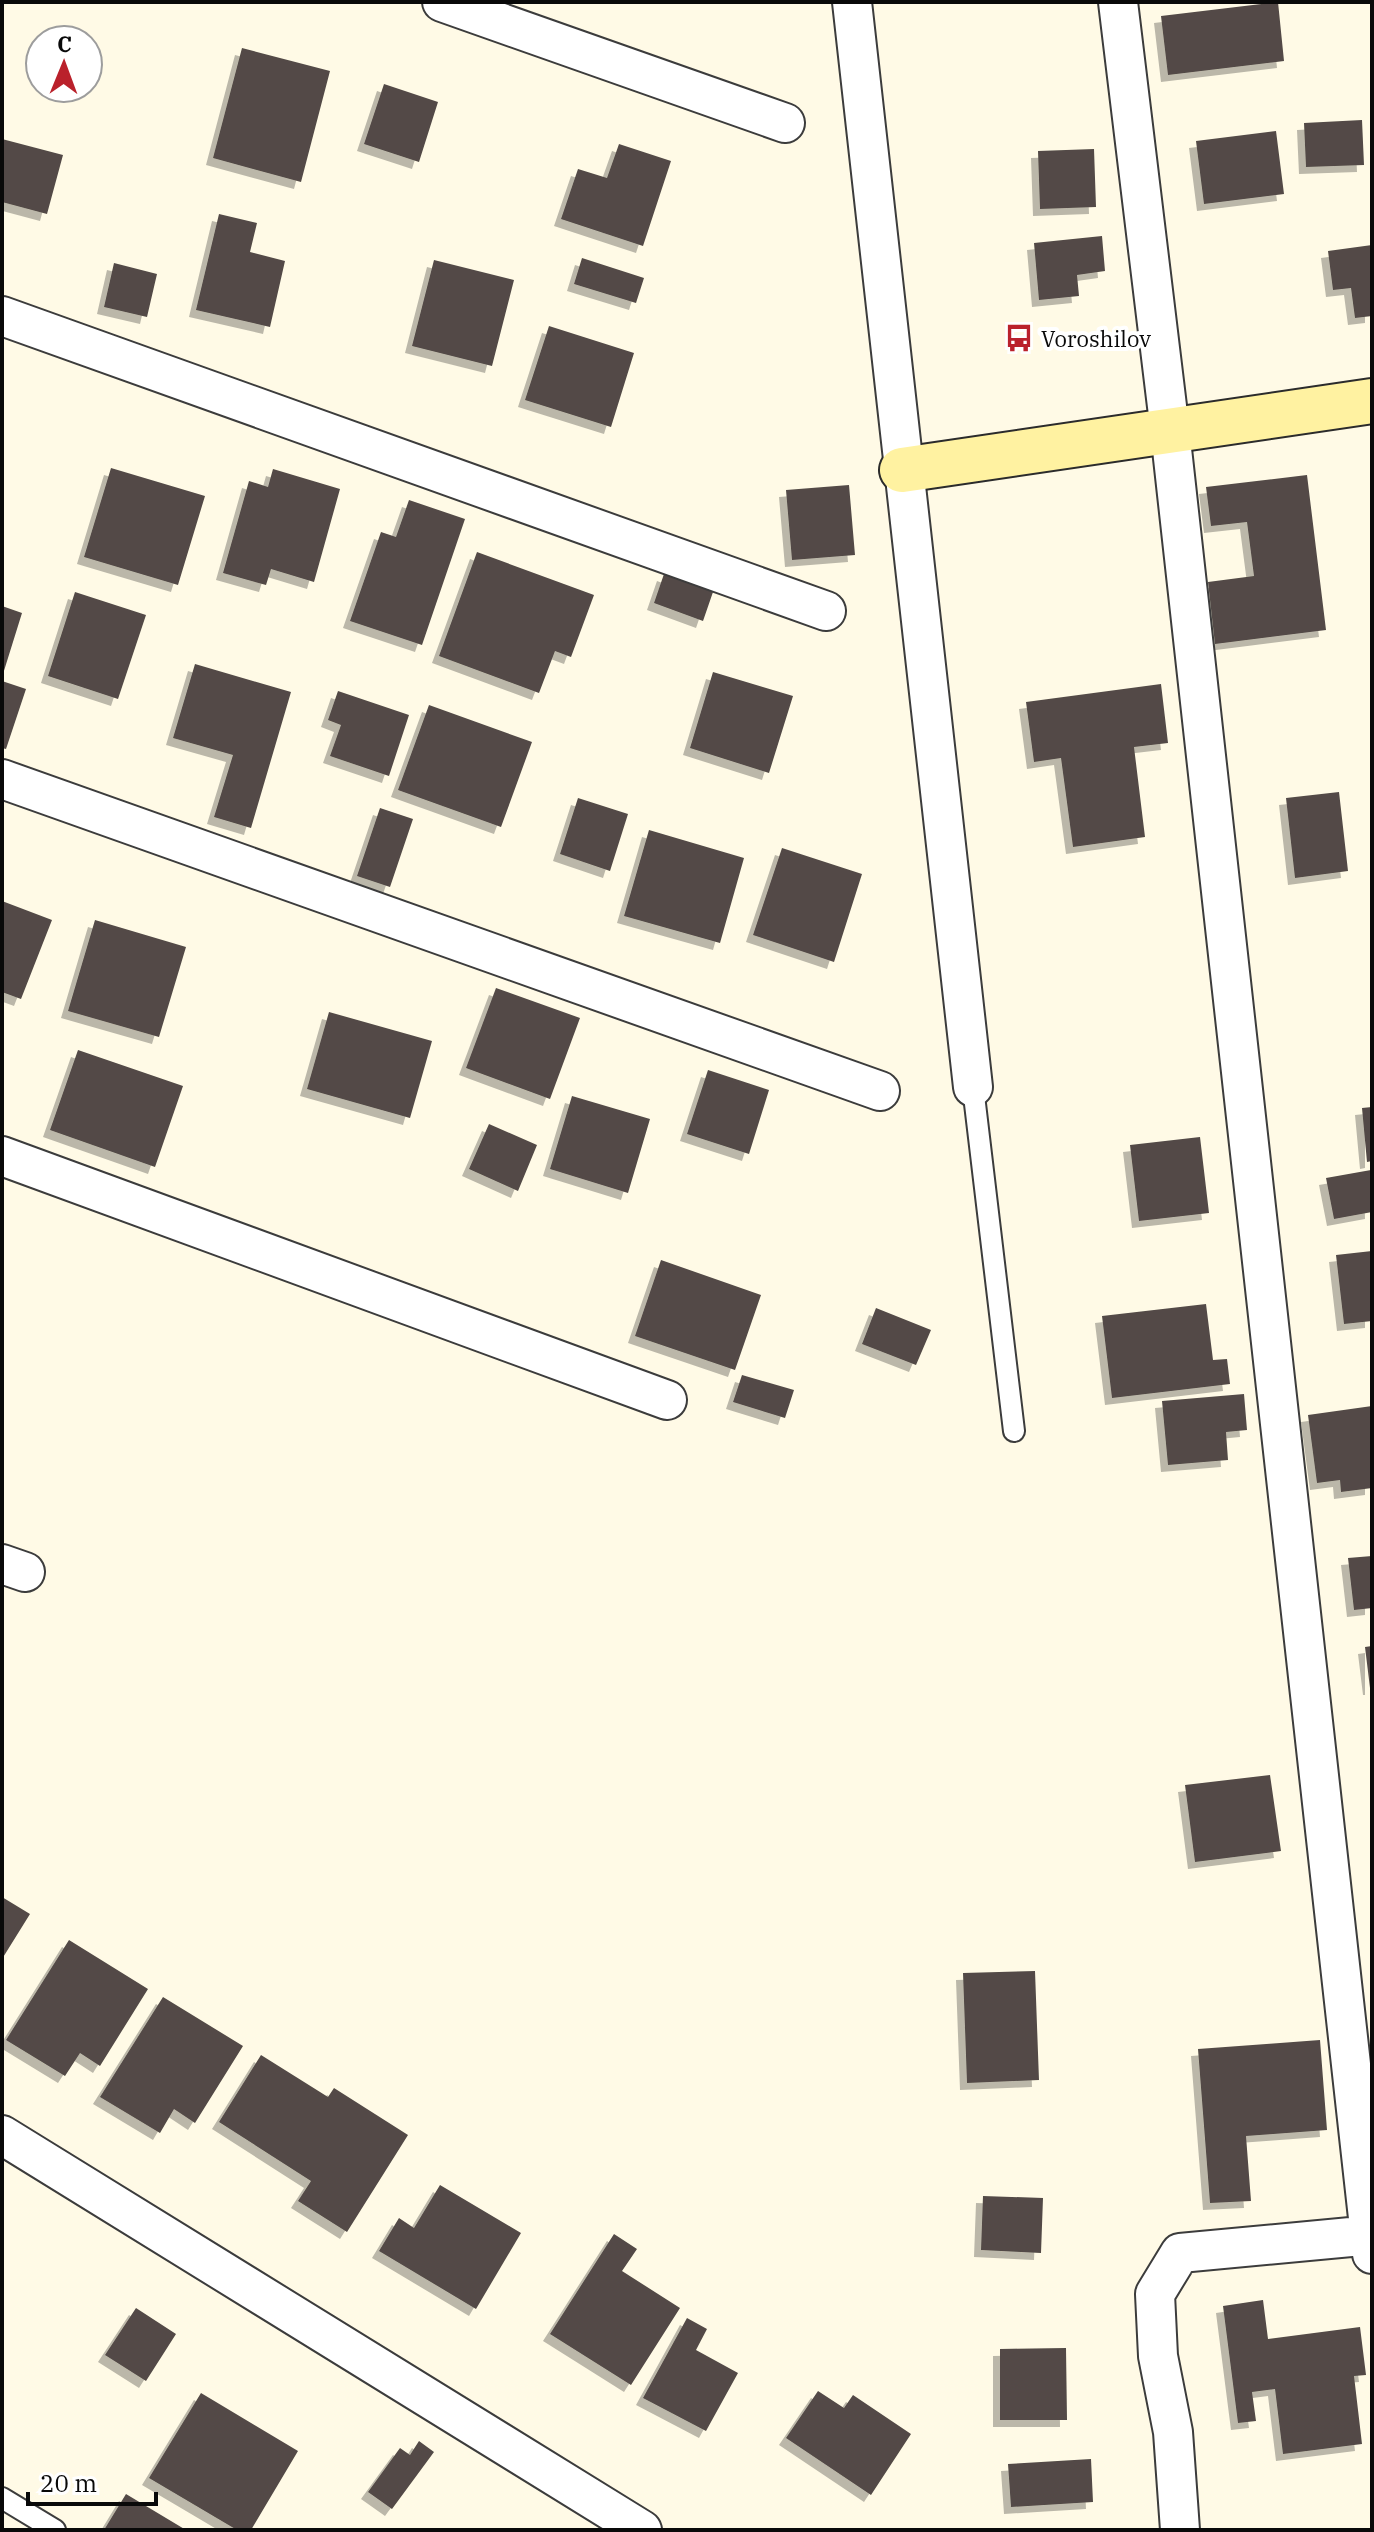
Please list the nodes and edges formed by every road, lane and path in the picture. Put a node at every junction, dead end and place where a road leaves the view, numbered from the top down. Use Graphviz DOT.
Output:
graph roads {
  1 [pos="442,2"];
  2 [pos="852,2"];
  3 [pos="1118,2"];
  4 [pos="785,123"];
  5 [pos="2,316"];
  6 [pos="1372,401"];
  7 [pos="1170,431"];
  8 [pos="902,470"];
  9 [pos="826,611"];
  10 [pos="2,779"];
  11 [pos="973,1087"];
  12 [pos="880,1091"];
  13 [pos="2,1156"];
  14 [pos="667,1400"];
  15 [pos="1014,1431"];
  16 [pos="2,2135"];
  17 [pos="1371,2241"];
  18 [pos="2,2498"];
  19 [pos="55,2530"];
  20 [pos="642,2530"];
  21 [pos="1180,2530"];
  1 -- 4 [label="street"];
  2 -- 8 [label="street"];
  3 -- 7 [label="street"];
  5 -- 9 [label="street"];
  6 -- 7 [label="street"];
  7 -- 8 [label="street"];
  7 -- 17 [label="street"];
  8 -- 11 [label="street"];
  10 -- 12 [label="street"];
  11 -- 15 [label="lane"];
  13 -- 14 [label="street"];
  16 -- 20 [label="street"];
  17 -- 21 [label="street"];
  18 -- 19 [label="lane"];
}
